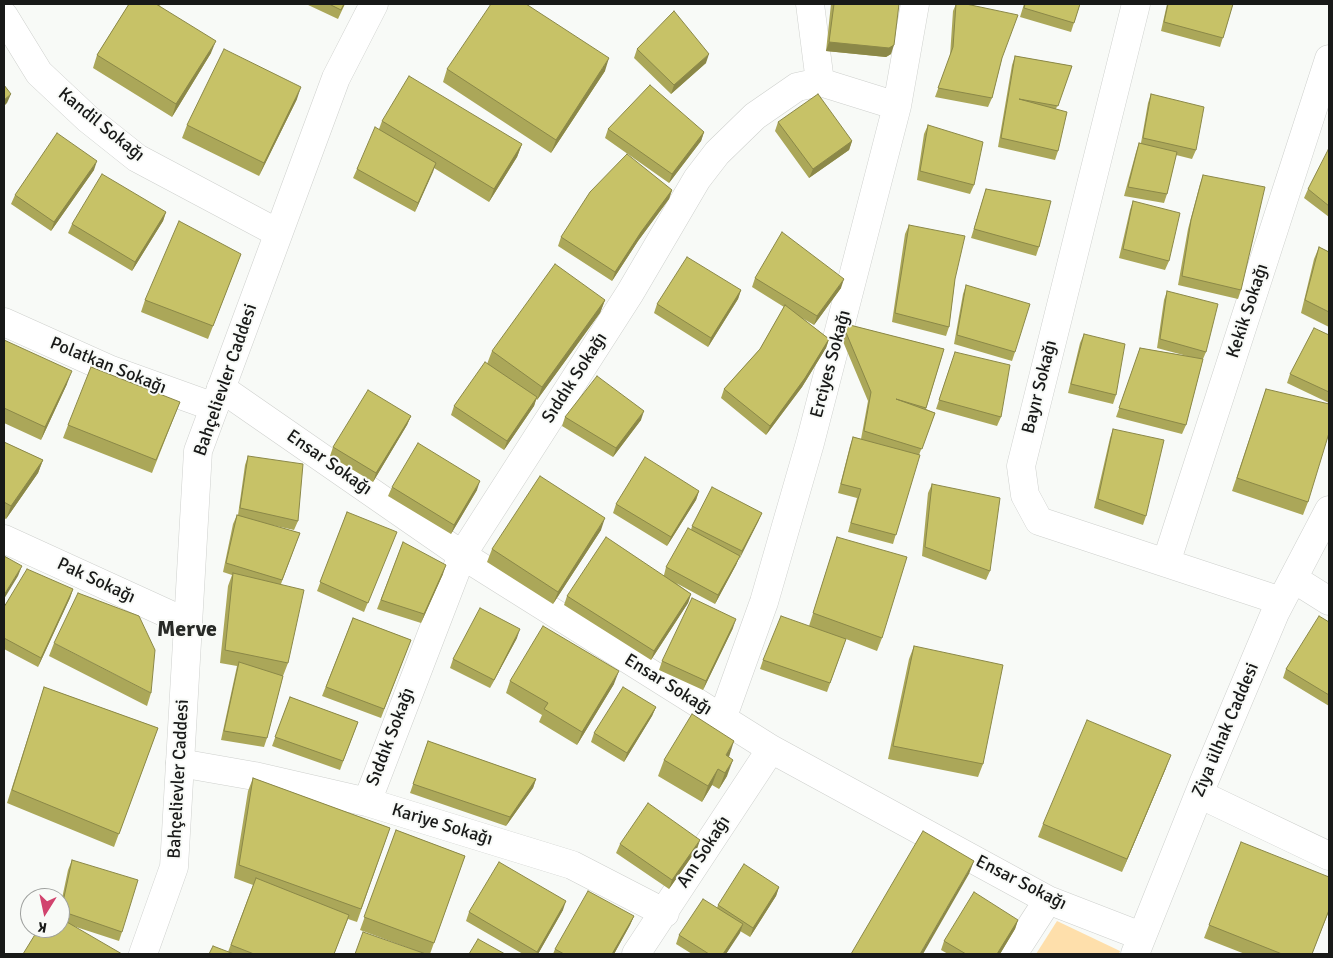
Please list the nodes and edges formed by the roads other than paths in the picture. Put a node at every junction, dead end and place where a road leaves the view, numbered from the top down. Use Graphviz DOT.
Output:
graph roads {
  1 [pos="374,4"];
  2 [pos="810,4"];
  3 [pos="915,4"];
  4 [pos="1136,4"];
  5 [pos="4,16"];
  6 [pos="1329,59"];
  7 [pos="820,82"];
  8 [pos="897,106"];
  9 [pos="278,233"];
  10 [pos="4,322"];
  11 [pos="217,398"];
  12 [pos="1329,510"];
  13 [pos="4,538"];
  14 [pos="462,555"];
  15 [pos="1166,563"];
  16 [pos="1288,590"];
  17 [pos="1329,601"];
  18 [pos="188,623"];
  19 [pos="722,718"];
  20 [pos="771,750"];
  21 [pos="180,763"];
  22 [pos="1199,794"];
  23 [pos="366,802"];
  24 [pos="1329,856"];
  25 [pos="1048,900"];
  26 [pos="665,913"];
  27 [pos="1138,945"];
  28 [pos="143,954"];
  29 [pos="636,954"];
  30 [pos="1013,954"];
  1 -- 9 [label="street, Bahçelievler Caddesi"];
  2 -- 7 [label="street"];
  3 -- 8 [label="street, Erciyes Sokağı"];
  4 -- 15 [label="street, Bayır Sokağı"];
  5 -- 9 [label="street, Kandil Sokağı"];
  6 -- 15 [label="street, Kekik Sokağı"];
  7 -- 8 [label="street"];
  7 -- 14 [label="street, Sıddık Sokağı"];
  8 -- 19 [label="street, Erciyes Sokağı"];
  9 -- 11 [label="street, Bahçelievler Caddesi"];
  10 -- 11 [label="street, Polatkan Sokağı"];
  11 -- 14 [label="street, Ensar Sokağı"];
  11 -- 18 [label="street, Bahçelievler Caddesi"];
  12 -- 16 [label="street, Ziya ülhak Caddesi"];
  13 -- 18 [label="street, Pak Sokağı"];
  14 -- 19 [label="street, Ensar Sokağı"];
  14 -- 23 [label="street, Sıddık Sokağı"];
  15 -- 16 [label="street, Bayır Sokağı"];
  16 -- 17 [label="street, Bayır Sokağı"];
  16 -- 22 [label="street, Ziya ülhak Caddesi"];
  18 -- 21 [label="street, Bahçelievler Caddesi"];
  19 -- 20 [label="street, Ensar Sokağı"];
  20 -- 25 [label="street, Ensar Sokağı"];
  20 -- 26 [label="street, Anı Sokağı"];
  21 -- 23 [label="street, Kariye Sokağı"];
  21 -- 28 [label="street, Bahçelievler Caddesi"];
  22 -- 24 [label="street"];
  22 -- 27 [label="street, Ziya ülhak Caddesi"];
  23 -- 26 [label="street, Kariye Sokağı"];
  25 -- 27 [label="street, Ensar Sokağı"];
  25 -- 30 [label="street"];
  26 -- 29 [label="street, Anı Sokağı"];
}
